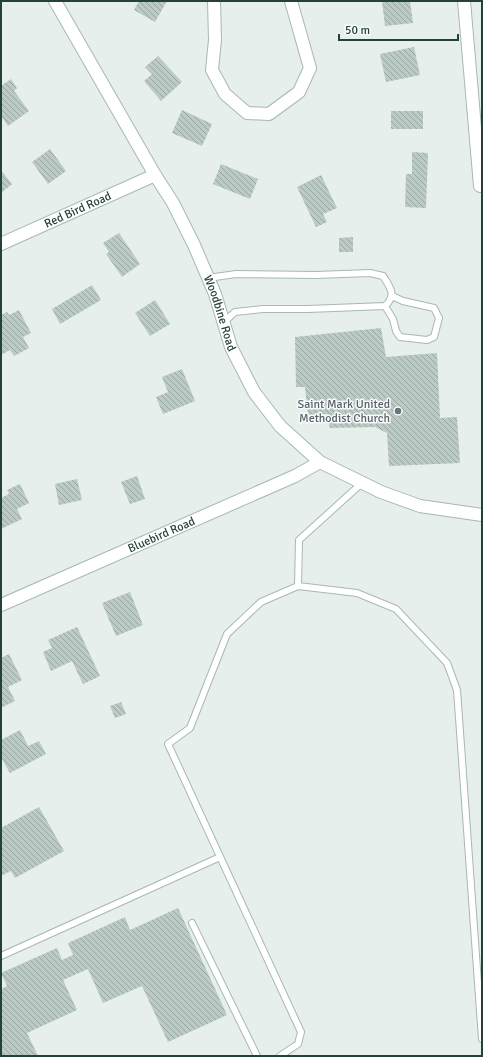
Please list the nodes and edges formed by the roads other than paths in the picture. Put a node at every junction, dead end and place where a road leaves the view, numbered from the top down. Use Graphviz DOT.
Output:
graph roads {
  1 [pos="55,1"];
  2 [pos="214,1"];
  3 [pos="291,1"];
  4 [pos="464,1"];
  5 [pos="155,175"];
  6 [pos="480,186"];
  7 [pos="1,244"];
  8 [pos="208,278"];
  9 [pos="392,296"];
  10 [pos="385,306"];
  11 [pos="224,322"];
  12 [pos="320,462"];
  13 [pos="362,483"];
  14 [pos="482,515"];
  15 [pos="298,586"];
  16 [pos="1,605"];
  17 [pos="220,857"];
  18 [pos="192,923"];
  19 [pos="1,956"];
  20 [pos="482,1038"];
  21 [pos="257,1056"];
  22 [pos="280,1056"];
  1 -- 5 [label="street, Woodbine Road"];
  2 -- 3 [label="street"];
  4 -- 6 [label="street"];
  5 -- 7 [label="street, Red Bird Road"];
  5 -- 8 [label="street, Woodbine Road"];
  8 -- 9 [label="lane"];
  8 -- 11 [label="street, Woodbine Road"];
  9 -- 10 [label="lane"];
  9 -- 10 [label="lane"];
  10 -- 11 [label="lane"];
  11 -- 12 [label="street, Woodbine Road"];
  12 -- 13 [label="street, Woodbine Road"];
  12 -- 16 [label="street, Bluebird Road"];
  13 -- 14 [label="street, Woodbine Road"];
  13 -- 15 [label="lane"];
  15 -- 17 [label="lane"];
  15 -- 20 [label="lane"];
  17 -- 19 [label="lane"];
  17 -- 22 [label="lane"];
  18 -- 21 [label="lane"];
}
